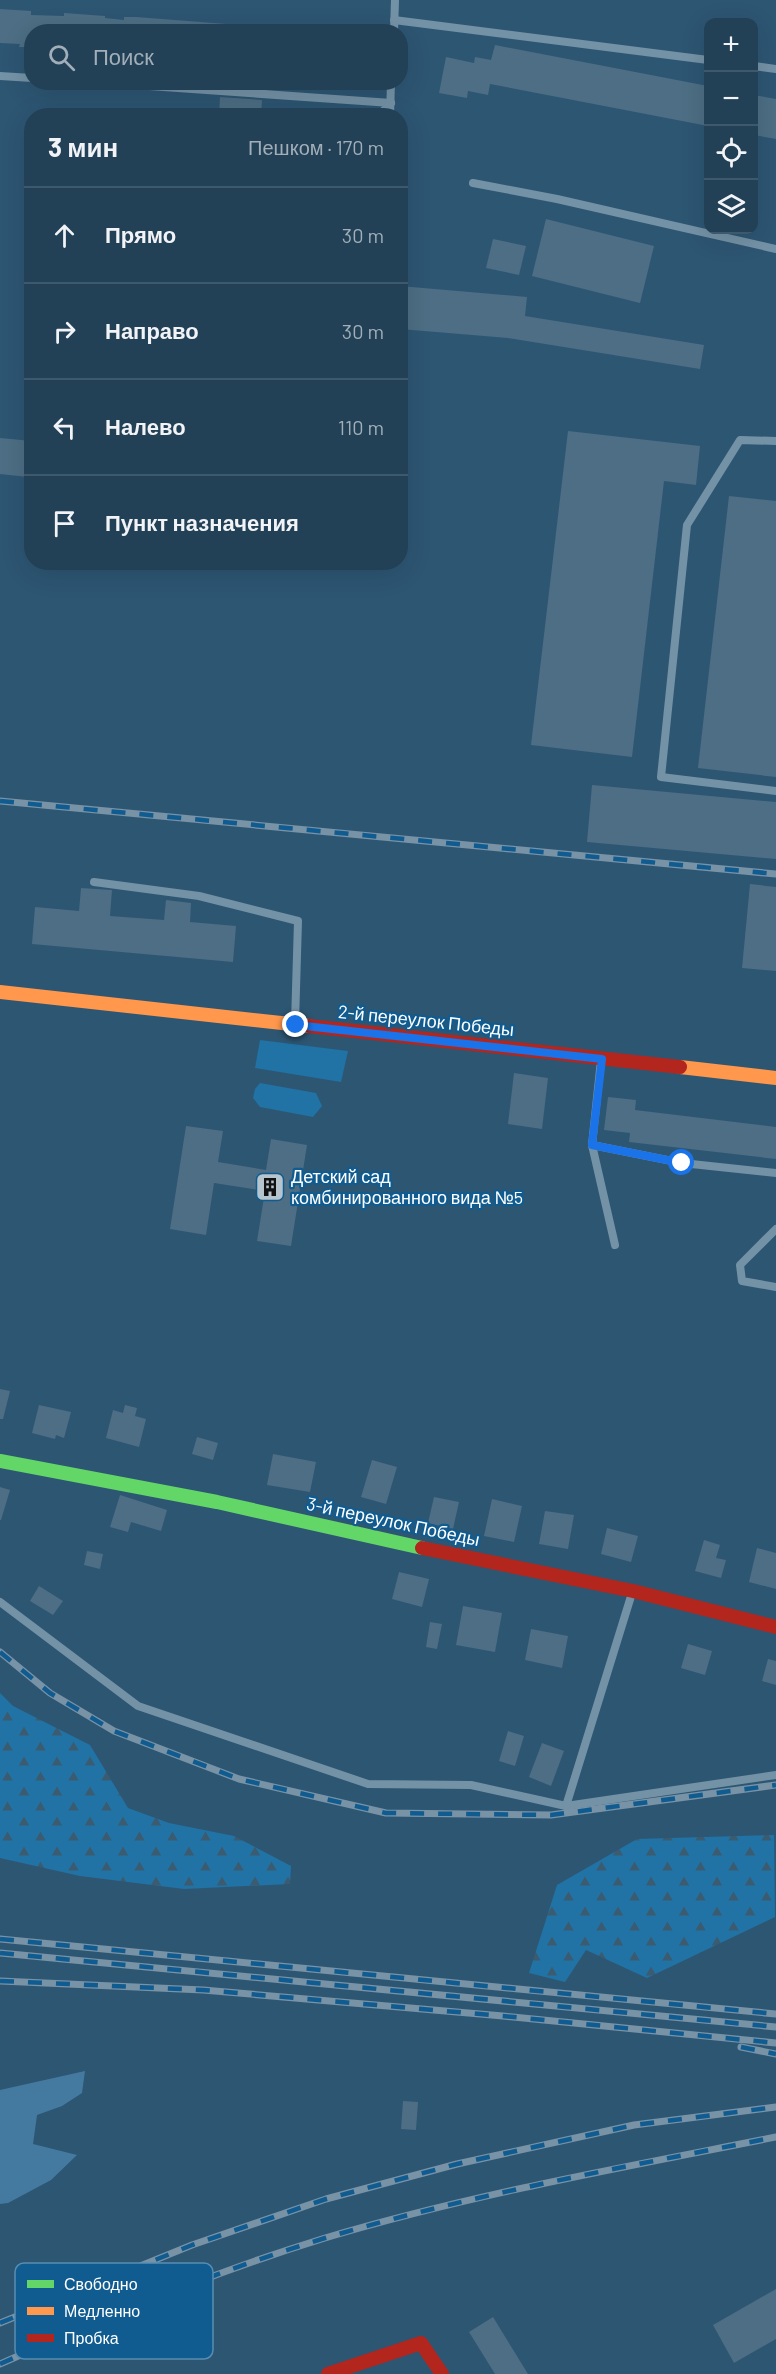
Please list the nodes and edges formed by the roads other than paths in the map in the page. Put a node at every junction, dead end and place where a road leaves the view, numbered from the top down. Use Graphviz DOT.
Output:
graph roads {
  1 [pos="395,0"];
  2 [pos="394,20"];
  3 [pos="394,24"];
  4 [pos="704,59"];
  5 [pos="758,67"];
  6 [pos="776,69"];
  7 [pos="0,76"];
  8 [pos="24,78"];
  9 [pos="206,90"];
  10 [pos="392,90"];
  11 [pos="391,103"];
  12 [pos="386,108"];
  13 [pos="391,108"];
  14 [pos="473,183"];
  15 [pos="776,249"];
  16 [pos="776,441"];
  17 [pos="776,791"];
  18 [pos="94,882"];
  19 [pos="0,992"];
  20 [pos="296,1025"];
  21 [pos="602,1059"];
  22 [pos="776,1078"];
  23 [pos="592,1145"];
  24 [pos="776,1173"];
  25 [pos="776,1229"];
  26 [pos="615,1245"];
  27 [pos="776,1287"];
  28 [pos="0,1461"];
  29 [pos="633,1591"];
  30 [pos="0,1602"];
  31 [pos="776,1627"];
  32 [pos="776,1776"];
  33 [pos="566,1806"];
  34 [pos="328,2374"];
  35 [pos="442,2374"];
  1 -- 2 [label="lane"];
  2 -- 3 [label="lane"];
  2 -- 4 [label="lane"];
  5 -- 6 [label="lane"];
  7 -- 8 [label="lane"];
  9 -- 11 [label="lane"];
  10 -- 11 [label="lane"];
  11 -- 12 [label="lane"];
  11 -- 13 [label="lane"];
  14 -- 15 [label="lane"];
  16 -- 17 [label="lane"];
  18 -- 20 [label="lane"];
  19 -- 20 [label="street, 2-й переулок Победы"];
  20 -- 21 [label="street, 2-й переулок Победы"];
  21 -- 22 [label="street, 2-й переулок Победы"];
  21 -- 23 [label="lane"];
  23 -- 24 [label="lane"];
  23 -- 26 [label="lane"];
  25 -- 27 [label="lane"];
  28 -- 29 [label="street, 3-й переулок Победы"];
  29 -- 31 [label="street, 3-й переулок Победы"];
  29 -- 33 [label="lane"];
  30 -- 33 [label="lane"];
  32 -- 33 [label="lane"];
  34 -- 35 [label="street"];
}
